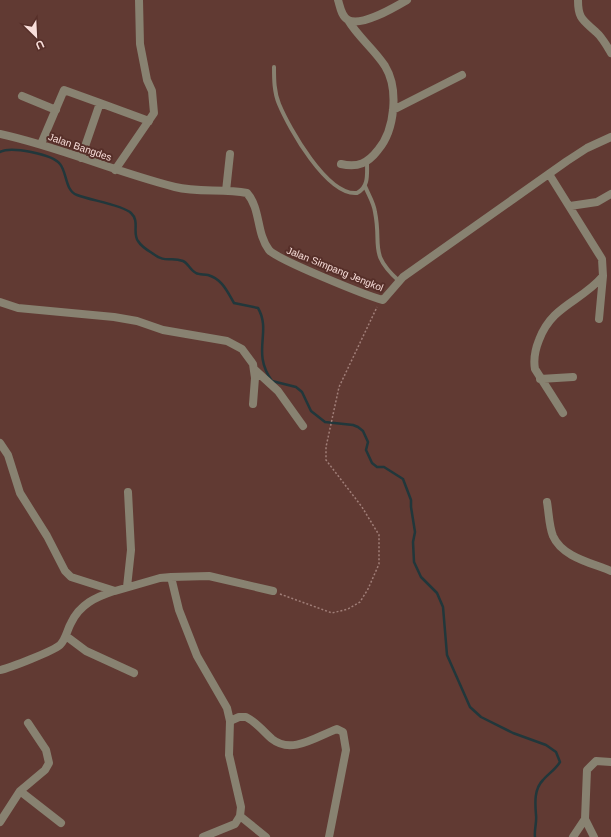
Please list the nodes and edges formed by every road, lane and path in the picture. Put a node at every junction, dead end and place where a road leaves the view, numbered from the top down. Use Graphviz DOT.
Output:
graph roads {
  1 [pos="139,0"];
  2 [pos="338,0"];
  3 [pos="407,0"];
  4 [pos="578,0"];
  5 [pos="348,20"];
  6 [pos="608,44"];
  7 [pos="611,53"];
  8 [pos="274,67"];
  9 [pos="462,75"];
  10 [pos="22,96"];
  11 [pos="100,103"];
  12 [pos="56,110"];
  13 [pos="393,110"];
  14 [pos="149,121"];
  15 [pos="0,134"];
  16 [pos="611,137"];
  17 [pos="41,144"];
  18 [pos="230,154"];
  19 [pos="81,158"];
  20 [pos="366,162"];
  21 [pos="341,164"];
  22 [pos="115,170"];
  23 [pos="549,174"];
  24 [pos="365,186"];
  25 [pos="226,191"];
  26 [pos="611,194"];
  27 [pos="570,206"];
  28 [pos="603,276"];
  29 [pos="400,281"];
  30 [pos="383,300"];
  31 [pos="0,302"];
  32 [pos="599,319"];
  33 [pos="256,370"];
  34 [pos="573,377"];
  35 [pos="540,379"];
  36 [pos="253,404"];
  37 [pos="563,413"];
  38 [pos="303,426"];
  39 [pos="0,443"];
  40 [pos="128,492"];
  41 [pos="547,502"];
  42 [pos="611,572"];
  43 [pos="171,577"];
  44 [pos="127,587"];
  45 [pos="115,591"];
  46 [pos="273,591"];
  47 [pos="66,636"];
  48 [pos="0,670"];
  49 [pos="134,673"];
  50 [pos="230,721"];
  51 [pos="28,723"];
  52 [pos="611,762"];
  53 [pos="20,791"];
  54 [pos="240,816"];
  55 [pos="585,819"];
  56 [pos="0,822"];
  57 [pos="61,823"];
  58 [pos="204,837"];
  59 [pos="266,837"];
  60 [pos="329,837"];
  61 [pos="573,837"];
  62 [pos="594,837"];
  1 -- 14 [label="street, Jalan Bangdes"];
  2 -- 5 [label="street"];
  3 -- 5 [label="street"];
  4 -- 6 [label="street"];
  5 -- 13 [label="street"];
  6 -- 7 [label="street"];
  8 -- 24 [label="lane"];
  9 -- 13 [label="street"];
  10 -- 12 [label="street"];
  11 -- 12 [label="street"];
  11 -- 14 [label="street"];
  11 -- 19 [label="street"];
  12 -- 17 [label="street"];
  13 -- 20 [label="street"];
  14 -- 22 [label="street, Jalan Bangdes"];
  15 -- 17 [label="street, Jalan Bangdes"];
  16 -- 23 [label="street, Jalan Simpang Jengkol"];
  17 -- 19 [label="street, Jalan Bangdes"];
  18 -- 25 [label="street"];
  19 -- 22 [label="street, Jalan Bangdes"];
  20 -- 21 [label="street"];
  20 -- 24 [label="lane"];
  22 -- 25 [label="street, Jalan Simpang Jengkol"];
  23 -- 27 [label="street"];
  23 -- 29 [label="street, Jalan Simpang Jengkol"];
  24 -- 29 [label="lane"];
  25 -- 30 [label="street, Jalan Simpang Jengkol"];
  26 -- 27 [label="street"];
  27 -- 28 [label="street"];
  28 -- 32 [label="street"];
  28 -- 35 [label="street"];
  29 -- 30 [label="street, Jalan Simpang Jengkol"];
  30 -- 46 [label="path"];
  31 -- 33 [label="street"];
  33 -- 36 [label="street"];
  33 -- 38 [label="street"];
  34 -- 35 [label="street"];
  35 -- 37 [label="street"];
  39 -- 45 [label="street"];
  40 -- 44 [label="street"];
  41 -- 42 [label="street"];
  43 -- 44 [label="street"];
  43 -- 46 [label="street"];
  43 -- 50 [label="street"];
  44 -- 45 [label="street"];
  45 -- 47 [label="street"];
  47 -- 48 [label="street"];
  47 -- 49 [label="street"];
  50 -- 54 [label="street"];
  50 -- 60 [label="street"];
  51 -- 53 [label="street"];
  52 -- 55 [label="street"];
  53 -- 56 [label="street"];
  53 -- 57 [label="street"];
  54 -- 58 [label="street"];
  54 -- 59 [label="street"];
  55 -- 61 [label="street"];
  55 -- 62 [label="street"];
}
